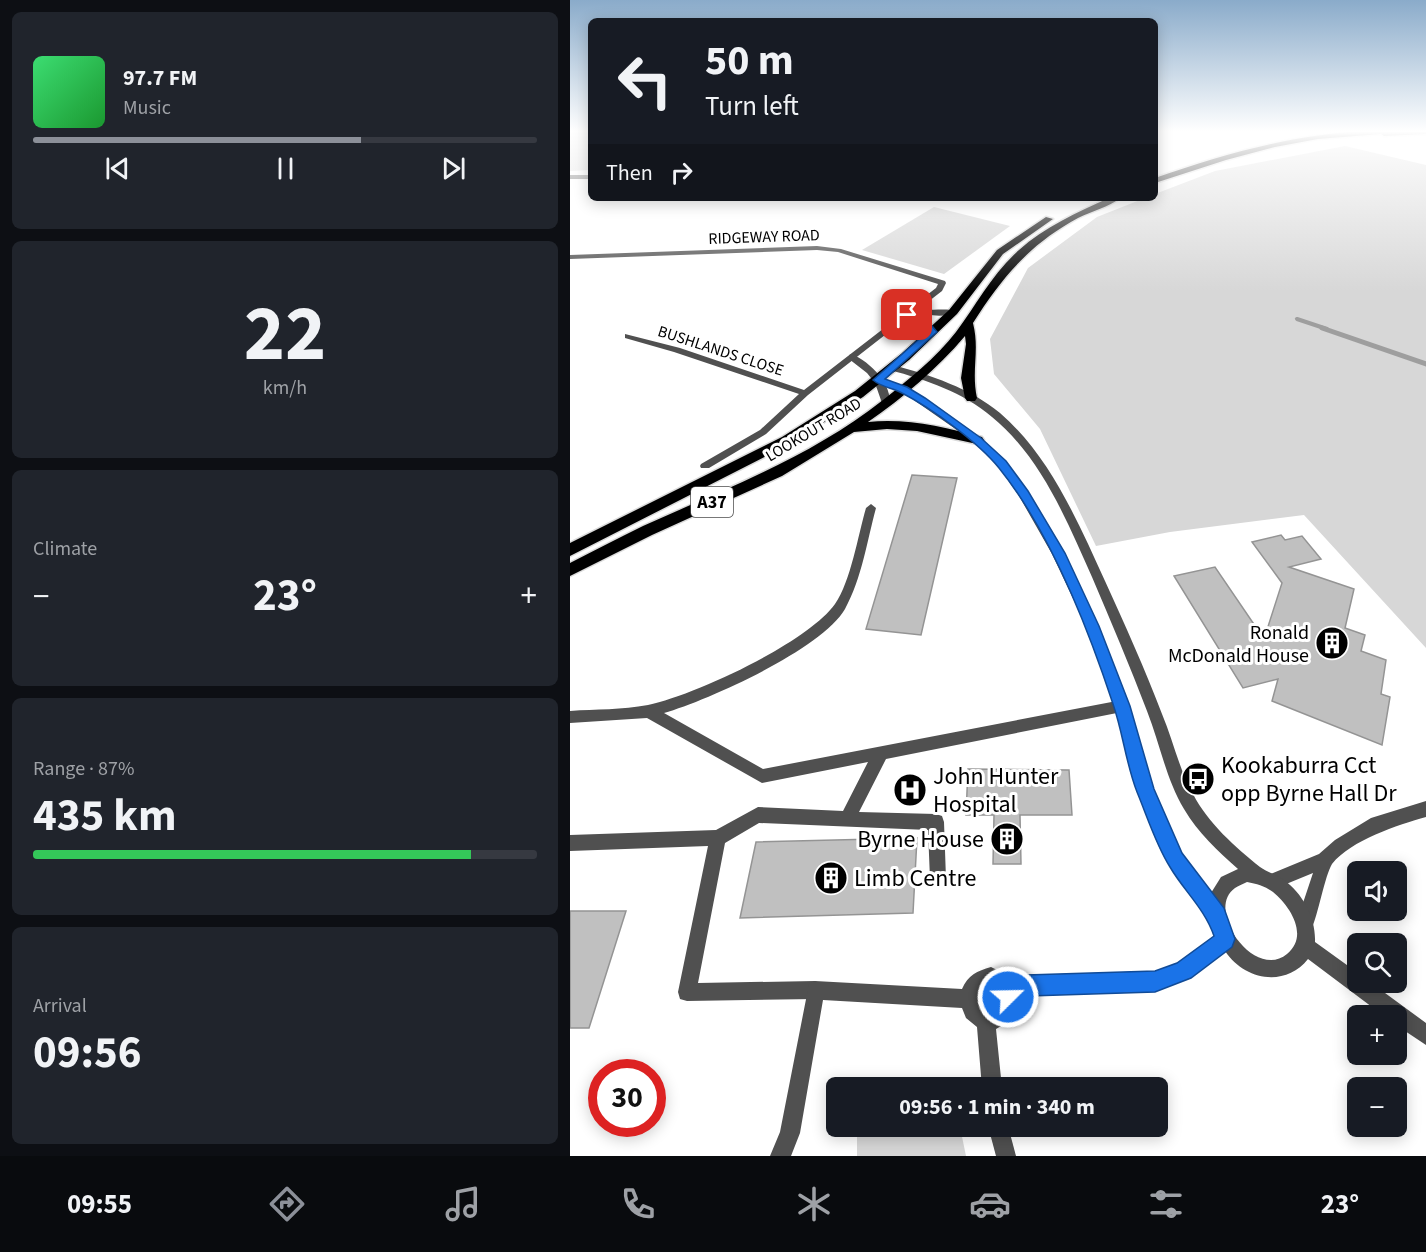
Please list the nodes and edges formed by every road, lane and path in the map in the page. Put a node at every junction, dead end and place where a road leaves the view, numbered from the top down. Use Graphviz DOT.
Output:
graph roads {
  1 [pos="1083,201"];
  2 [pos="1109,201"];
  3 [pos="570,257"];
  4 [pos="914,308"];
  5 [pos="952,312"];
  6 [pos="907,315"];
  7 [pos="968,323"];
  8 [pos="933,332"];
  9 [pos="627,336"];
  10 [pos="852,357"];
  11 [pos="893,368"];
  12 [pos="920,376"];
  13 [pos="878,380"];
  14 [pos="904,389"];
  15 [pos="805,393"];
  16 [pos="971,398"];
  17 [pos="886,404"];
  18 [pos="851,428"];
  19 [pos="977,440"];
  20 [pos="705,466"];
  21 [pos="870,508"];
  22 [pos="570,550"];
  23 [pos="570,570"];
  24 [pos="1122,706"];
  25 [pos="648,711"];
  26 [pos="570,717"];
  27 [pos="881,753"];
  28 [pos="1426,809"];
  29 [pos="847,819"];
  30 [pos="718,838"];
  31 [pos="570,843"];
  32 [pos="1325,860"];
  33 [pos="1257,875"];
  34 [pos="938,879"];
  35 [pos="1274,881"];
  36 [pos="1217,915"];
  37 [pos="1305,924"];
  38 [pos="1225,939"];
  39 [pos="1304,945"];
  40 [pos="815,990"];
  41 [pos="1008,997"];
  42 [pos="968,999"];
  43 [pos="986,1023"];
  44 [pos="1426,1035"];
  45 [pos="991,1077"];
  46 [pos="1001,1137"];
  47 [pos="780,1156"];
  48 [pos="1006,1156"];
  1 -- 5 [label="highway, LOOKOUT ROAD / A37"];
  2 -- 7 [label="highway, LOOKOUT ROAD / A37"];
  3 -- 4 [label="street, RIDGEWAY ROAD"];
  4 -- 5 [label="street"];
  4 -- 6 [label="street, RIDGEWAY ROAD"];
  5 -- 8 [label="highway, LOOKOUT ROAD / A37"];
  6 -- 8 [label="street"];
  6 -- 10 [label="street, RIDGEWAY ROAD"];
  7 -- 12 [label="highway, LOOKOUT ROAD / A37"];
  7 -- 16 [label="highway"];
  8 -- 11 [label="highway, LOOKOUT ROAD / A37"];
  9 -- 15 [label="street, BUSHLANDS CLOSE"];
  10 -- 13 [label="street"];
  10 -- 15 [label="street, RIDGEWAY ROAD"];
  11 -- 12 [label="street"];
  11 -- 13 [label="highway, LOOKOUT ROAD / A37"];
  12 -- 14 [label="highway, LOOKOUT ROAD / A37"];
  12 -- 16 [label="street"];
  13 -- 14 [label="street"];
  13 -- 17 [label="street"];
  13 -- 22 [label="highway, LOOKOUT ROAD / A37"];
  14 -- 17 [label="highway, LOOKOUT ROAD / A37"];
  14 -- 19 [label="street"];
  15 -- 20 [label="street, RIDGEWAY ROAD"];
  16 -- 33 [label="street"];
  17 -- 18 [label="highway, LOOKOUT ROAD / A37"];
  18 -- 19 [label="highway"];
  18 -- 23 [label="highway, LOOKOUT ROAD / A37"];
  19 -- 24 [label="street"];
  21 -- 25 [label="street"];
  24 -- 27 [label="street"];
  24 -- 36 [label="street"];
  25 -- 26 [label="street"];
  25 -- 27 [label="street"];
  27 -- 29 [label="street"];
  28 -- 32 [label="street"];
  29 -- 30 [label="street"];
  29 -- 34 [label="street"];
  30 -- 31 [label="street"];
  30 -- 40 [label="street"];
  32 -- 35 [label="street"];
  32 -- 37 [label="street"];
  33 -- 35 [label="street"];
  33 -- 36 [label="street"];
  35 -- 37 [label="street"];
  36 -- 38 [label="street"];
  37 -- 39 [label="street"];
  38 -- 39 [label="street"];
  38 -- 41 [label="street"];
  39 -- 44 [label="street"];
  40 -- 42 [label="street"];
  40 -- 47 [label="street"];
  41 -- 42 [label="street"];
  41 -- 43 [label="street"];
  42 -- 43 [label="street"];
  43 -- 45 [label="street"];
  46 -- 48 [label="street"];
}
